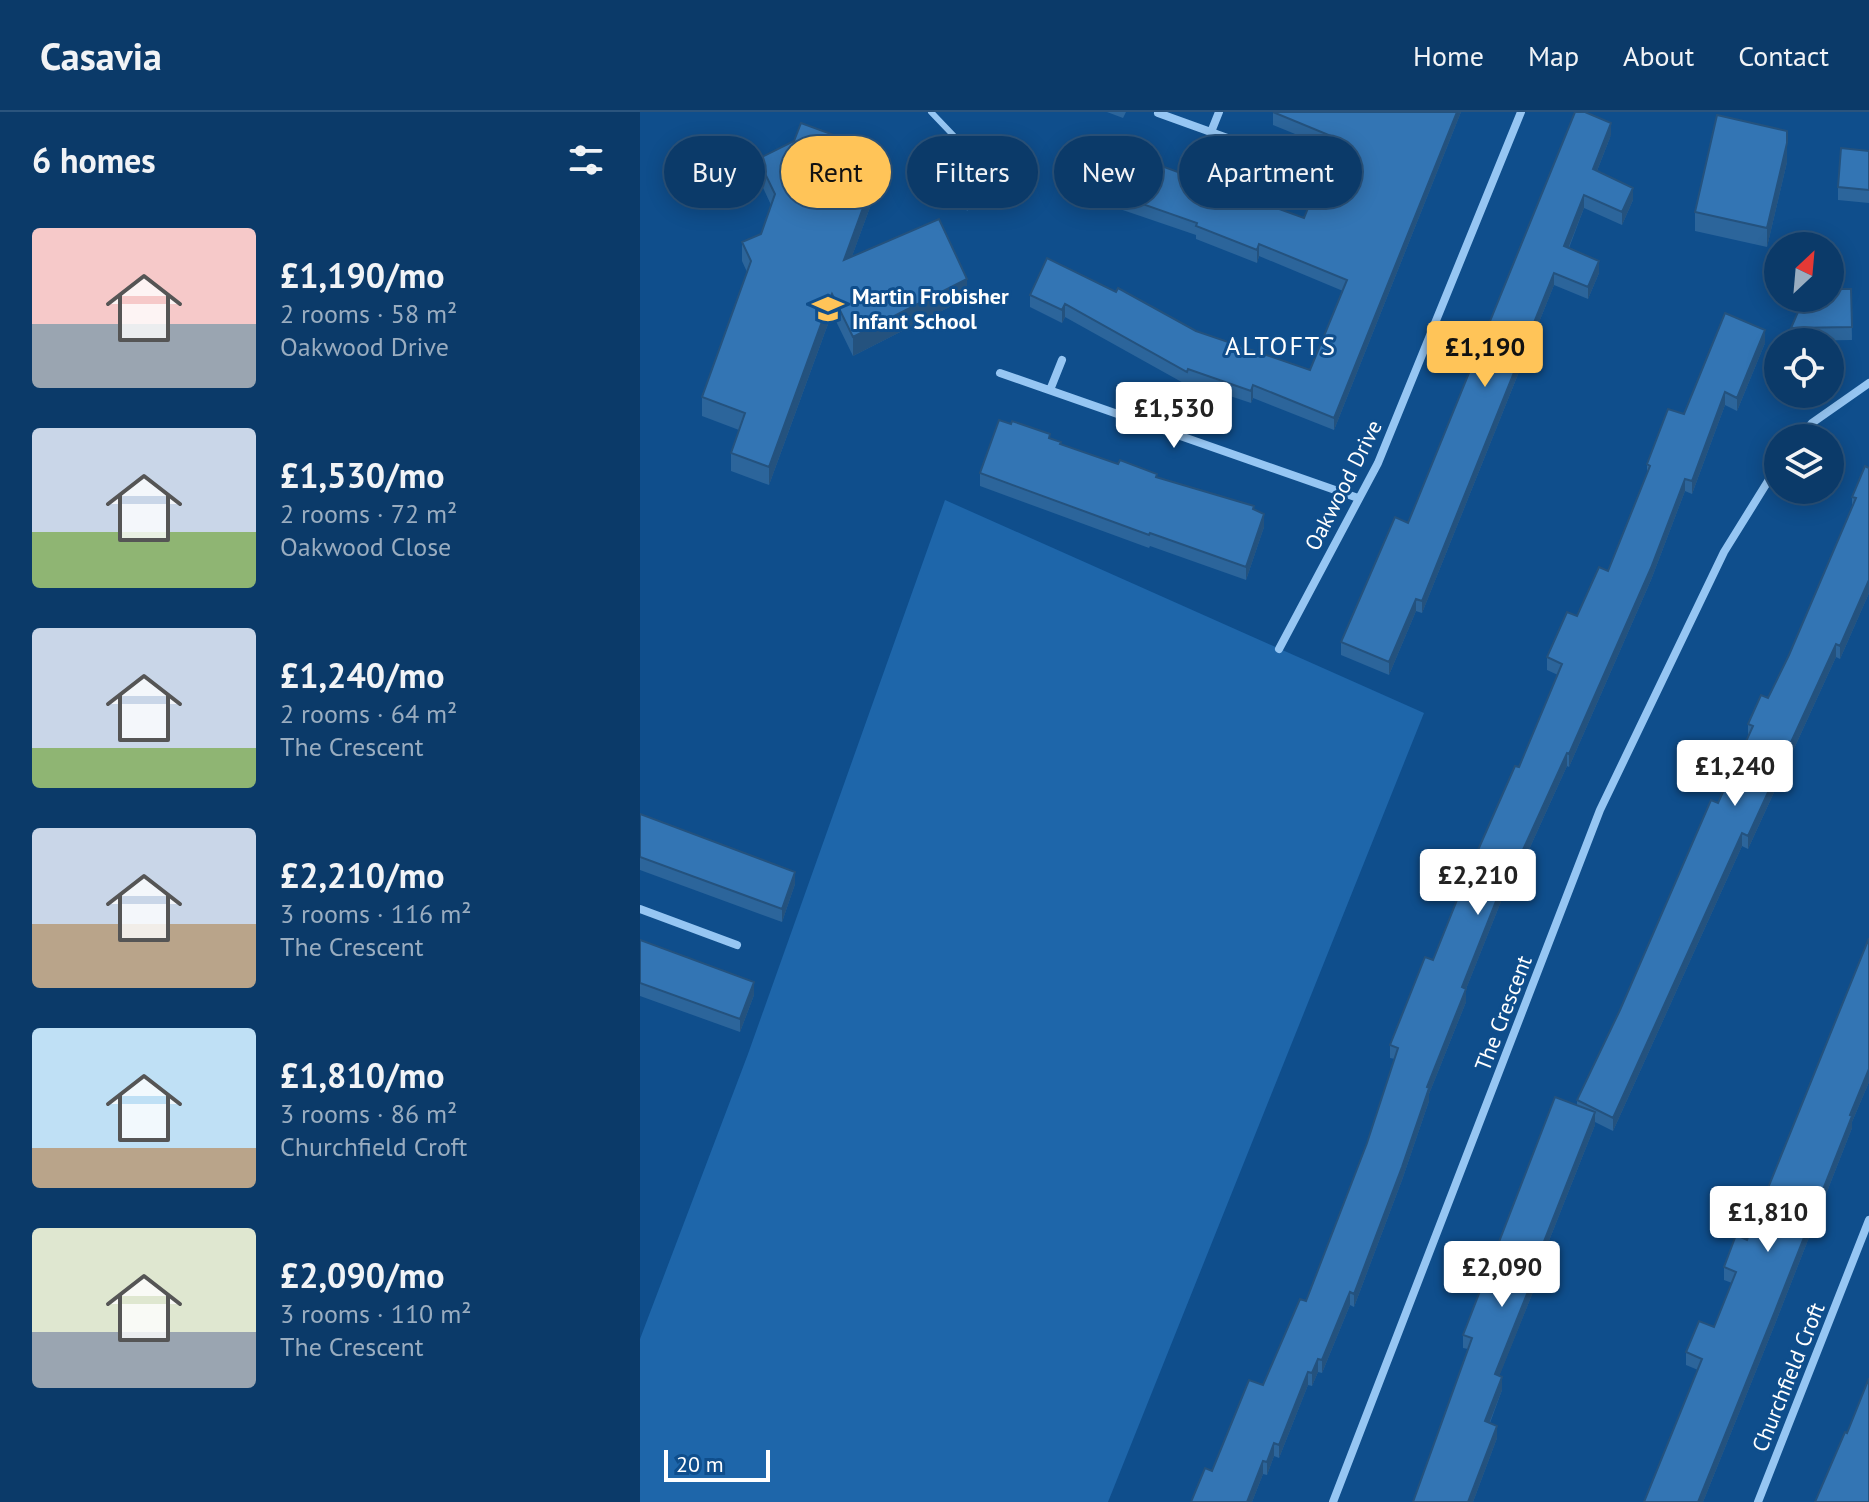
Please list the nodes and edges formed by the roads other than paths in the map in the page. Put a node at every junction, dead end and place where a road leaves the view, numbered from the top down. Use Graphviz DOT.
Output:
graph roads {
  1 [pos="931,112"];
  2 [pos="1219,112"];
  3 [pos="1521,112"];
  4 [pos="1158,113"];
  5 [pos="1211,132"];
  6 [pos="954,136"];
  7 [pos="1222,136"];
  8 [pos="1062,360"];
  9 [pos="1000,373"];
  10 [pos="1869,383"];
  11 [pos="1050,390"];
  12 [pos="1811,424"];
  13 [pos="1764,488"];
  14 [pos="1358,498"];
  15 [pos="1279,649"];
  16 [pos="640,909"];
  17 [pos="737,945"];
  18 [pos="1869,1220"];
  19 [pos="1333,1502"];
  20 [pos="1758,1502"];
  1 -- 6 [label="lane"];
  2 -- 5 [label="street"];
  3 -- 14 [label="street, Oakwood Drive"];
  4 -- 5 [label="street"];
  5 -- 7 [label="street"];
  8 -- 11 [label="street"];
  9 -- 11 [label="street"];
  10 -- 12 [label="street"];
  11 -- 14 [label="street"];
  13 -- 19 [label="street, The Crescent"];
  14 -- 15 [label="street, Oakwood Drive"];
  16 -- 17 [label="street"];
  18 -- 20 [label="street, Churchfield Croft"];
}
